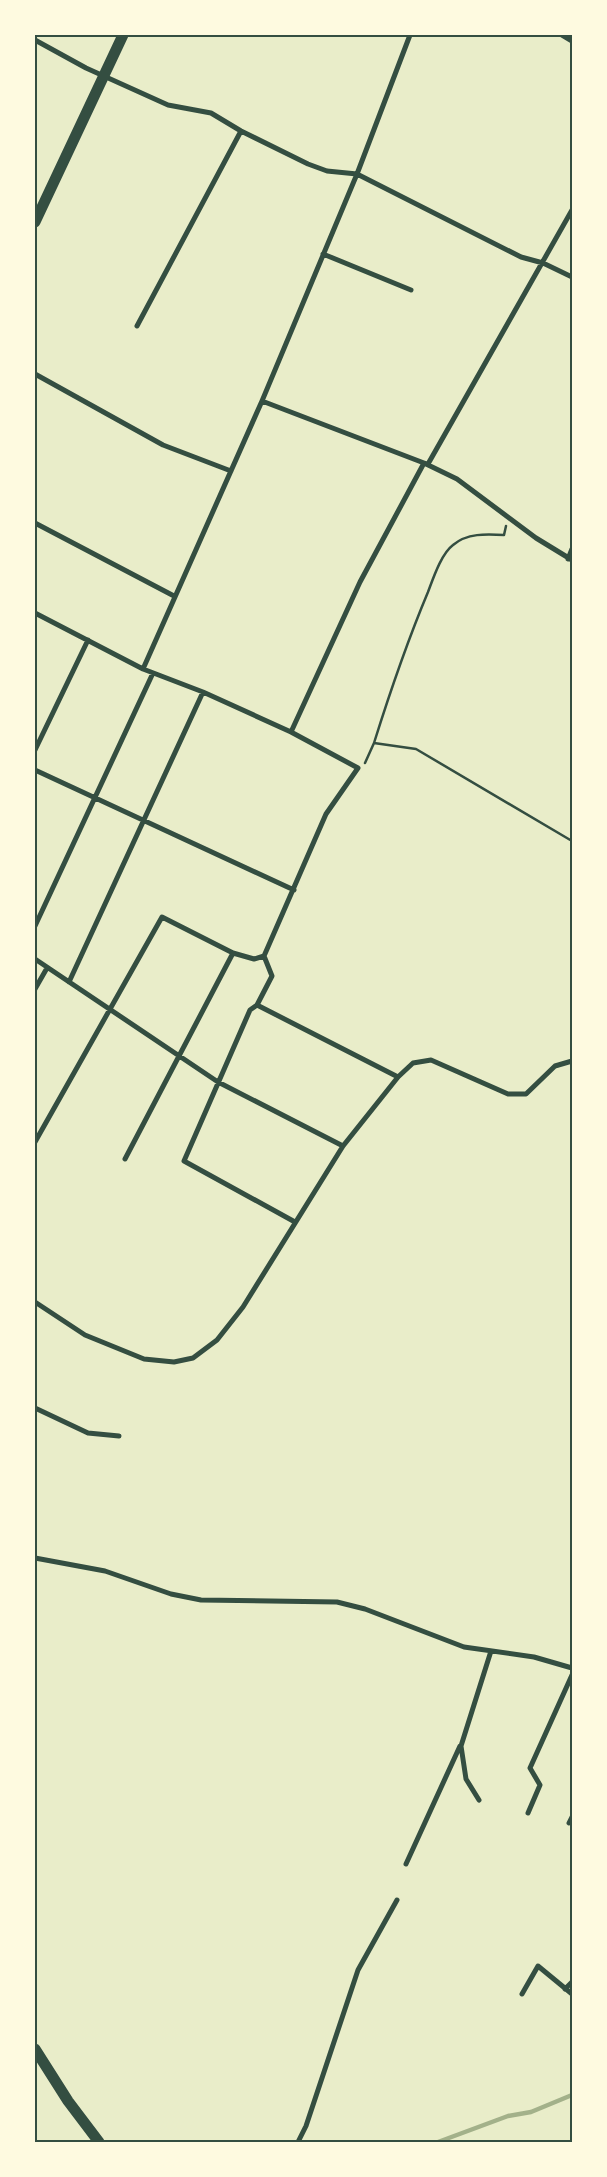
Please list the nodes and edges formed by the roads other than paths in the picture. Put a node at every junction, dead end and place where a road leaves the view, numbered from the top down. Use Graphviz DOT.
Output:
graph roads {
  1 [pos="123,35"];
  2 [pos="410,35"];
  3 [pos="562,35"];
  4 [pos="35,40"];
  5 [pos="572,41"];
  6 [pos="104,76"];
  7 [pos="241,131"];
  8 [pos="357,174"];
  9 [pos="572,210"];
  10 [pos="35,222"];
  11 [pos="323,254"];
  12 [pos="543,263"];
  13 [pos="572,277"];
  14 [pos="411,290"];
  15 [pos="137,326"];
  16 [pos="35,374"];
  17 [pos="262,401"];
  18 [pos="426,463"];
  19 [pos="231,471"];
  20 [pos="35,523"];
  21 [pos="572,549"];
  22 [pos="570,560"];
  23 [pos="174,596"];
  24 [pos="35,613"];
  25 [pos="88,640"];
  26 [pos="143,669"];
  27 [pos="153,673"];
  28 [pos="203,692"];
  29 [pos="291,732"];
  30 [pos="35,750"];
  31 [pos="35,770"];
  32 [pos="94,798"];
  33 [pos="144,821"];
  34 [pos="294,890"];
  35 [pos="35,926"];
  36 [pos="232,953"];
  37 [pos="264,956"];
  38 [pos="35,959"];
  39 [pos="47,968"];
  40 [pos="69,982"];
  41 [pos="35,989"];
  42 [pos="257,1005"];
  43 [pos="110,1008"];
  44 [pos="180,1056"];
  45 [pos="572,1061"];
  46 [pos="398,1077"];
  47 [pos="218,1082"];
  48 [pos="35,1142"];
  49 [pos="343,1146"];
  50 [pos="125,1158"];
  51 [pos="295,1222"];
  52 [pos="35,1302"];
  53 [pos="35,1408"];
  54 [pos="119,1436"];
  55 [pos="35,1558"];
  56 [pos="491,1651"];
  57 [pos="572,1668"];
  58 [pos="572,1675"];
  59 [pos="461,1746"];
  60 [pos="479,1800"];
  61 [pos="528,1813"];
  62 [pos="572,1817"];
  63 [pos="569,1822"];
  64 [pos="406,1864"];
  65 [pos="398,1900"];
  66 [pos="572,1982"];
  67 [pos="566,1989"];
  68 [pos="522,1994"];
  69 [pos="572,1994"];
  70 [pos="35,2049"];
  71 [pos="99,2142"];
  72 [pos="298,2142"];
  1 -- 6 [label="main road"];
  2 -- 8 [label="street"];
  3 -- 5 [label="street"];
  4 -- 6 [label="street"];
  6 -- 7 [label="street"];
  6 -- 10 [label="main road"];
  7 -- 8 [label="street"];
  7 -- 15 [label="street"];
  8 -- 11 [label="street"];
  8 -- 12 [label="street"];
  9 -- 12 [label="street"];
  11 -- 14 [label="street"];
  11 -- 17 [label="street"];
  12 -- 13 [label="street"];
  12 -- 18 [label="street"];
  16 -- 19 [label="street"];
  17 -- 18 [label="street"];
  17 -- 19 [label="street"];
  18 -- 22 [label="street"];
  18 -- 29 [label="street"];
  19 -- 23 [label="street"];
  20 -- 23 [label="street"];
  21 -- 22 [label="street"];
  23 -- 26 [label="street"];
  24 -- 25 [label="street"];
  25 -- 26 [label="street"];
  25 -- 30 [label="street"];
  26 -- 27 [label="street"];
  27 -- 28 [label="street"];
  27 -- 32 [label="street"];
  28 -- 29 [label="street"];
  28 -- 33 [label="street"];
  29 -- 34 [label="street"];
  31 -- 32 [label="street"];
  32 -- 33 [label="street"];
  32 -- 35 [label="street"];
  33 -- 34 [label="street"];
  33 -- 40 [label="street"];
  34 -- 37 [label="street"];
  36 -- 37 [label="street"];
  36 -- 43 [label="street"];
  36 -- 44 [label="street"];
  37 -- 42 [label="street"];
  38 -- 39 [label="street"];
  39 -- 40 [label="street"];
  39 -- 41 [label="street"];
  40 -- 43 [label="street"];
  42 -- 46 [label="street"];
  42 -- 47 [label="street"];
  43 -- 44 [label="street"];
  43 -- 48 [label="street"];
  44 -- 47 [label="street"];
  44 -- 50 [label="street"];
  45 -- 46 [label="street"];
  46 -- 49 [label="street"];
  47 -- 49 [label="street"];
  47 -- 51 [label="street"];
  49 -- 51 [label="street"];
  51 -- 52 [label="street"];
  53 -- 54 [label="street"];
  55 -- 56 [label="street"];
  56 -- 57 [label="street"];
  56 -- 59 [label="street"];
  58 -- 61 [label="street"];
  59 -- 60 [label="street"];
  59 -- 64 [label="street"];
  62 -- 63 [label="street"];
  65 -- 72 [label="street"];
  66 -- 67 [label="street"];
  67 -- 68 [label="street"];
  67 -- 69 [label="street"];
  70 -- 71 [label="main road"];
}
